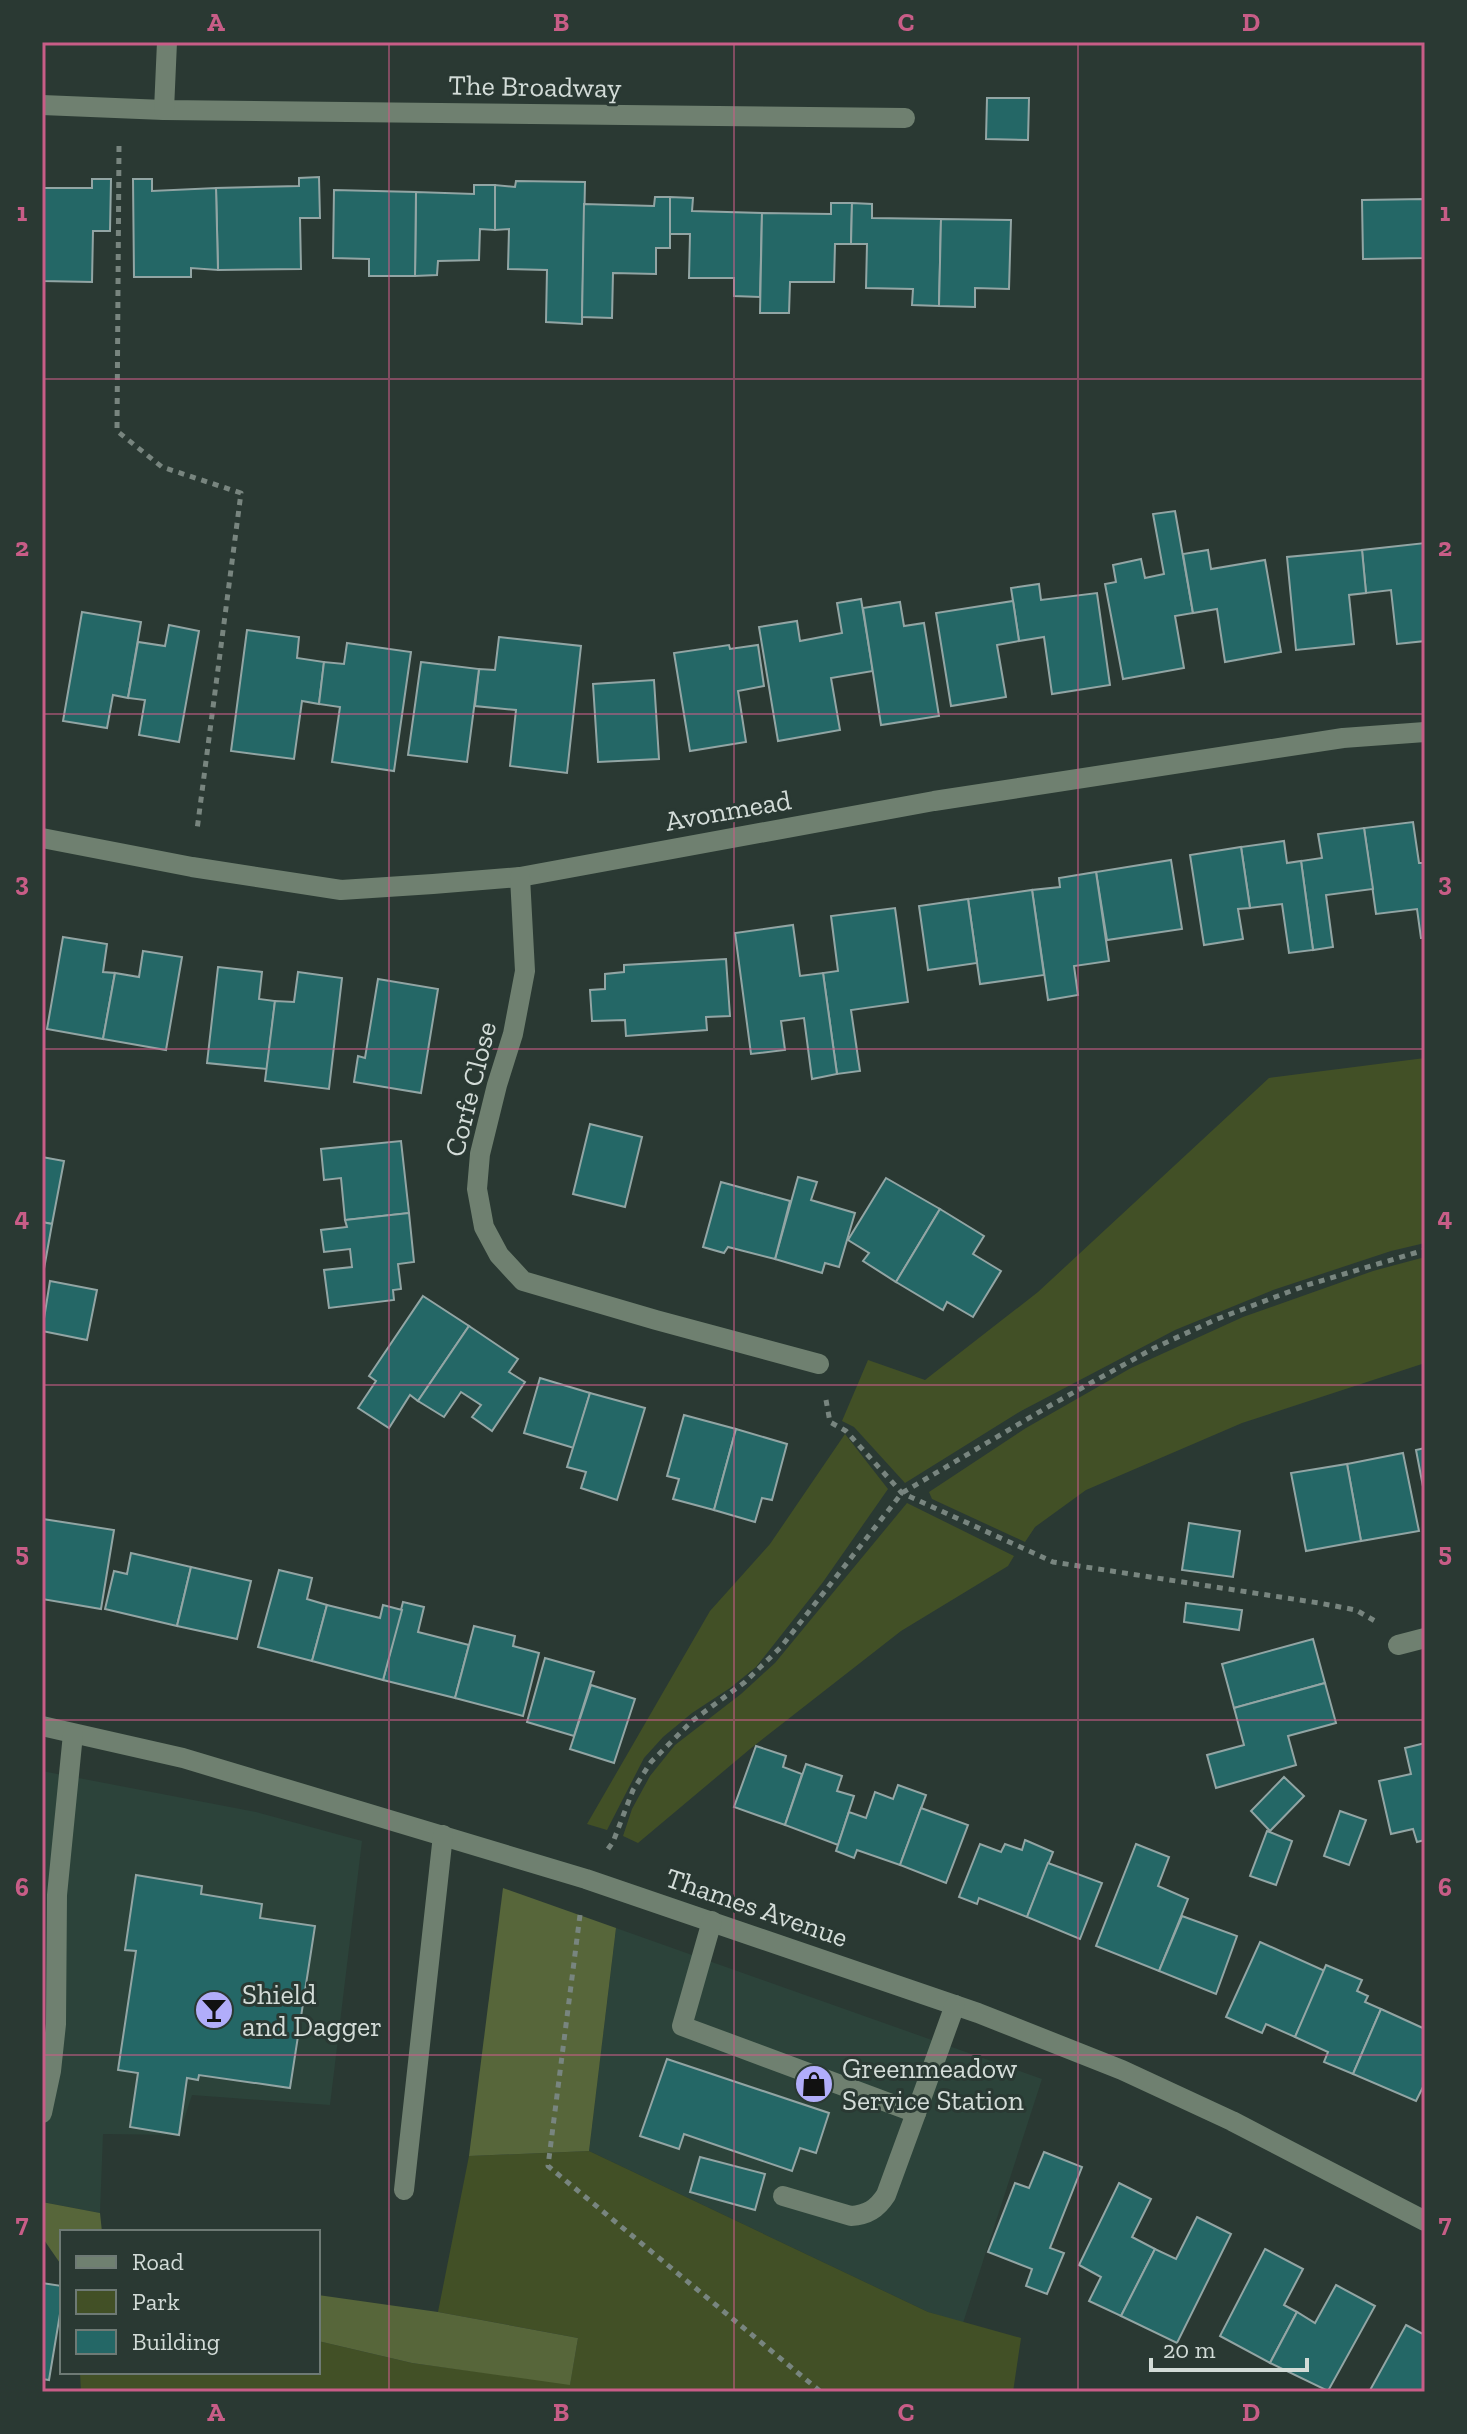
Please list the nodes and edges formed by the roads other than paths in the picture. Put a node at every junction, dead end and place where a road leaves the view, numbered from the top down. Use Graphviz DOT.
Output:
graph roads {
  1 [pos="167,42"];
  2 [pos="42,105"];
  3 [pos="164,110"];
  4 [pos="905,118"];
  5 [pos="1425,732"];
  6 [pos="42,838"];
  7 [pos="520,877"];
  8 [pos="819,1364"];
  9 [pos="1425,1638"];
  10 [pos="1398,1645"];
  11 [pos="42,1726"];
  12 [pos="73,1734"];
  13 [pos="443,1835"];
  14 [pos="50,1894"];
  15 [pos="712,1921"];
  16 [pos="955,2005"];
  17 [pos="42,2113"];
  18 [pos="916,2113"];
  19 [pos="404,2190"];
  20 [pos="783,2196"];
  21 [pos="1425,2221"];
  1 -- 3 [label="street"];
  2 -- 3 [label="street, The Broadway"];
  3 -- 4 [label="street, The Broadway"];
  5 -- 7 [label="street, Avonmead"];
  6 -- 7 [label="street, Avonmead"];
  7 -- 8 [label="street, Corfe Close"];
  9 -- 10 [label="street"];
  11 -- 12 [label="street, Thames Avenue"];
  12 -- 13 [label="street, Thames Avenue"];
  12 -- 14 [label="street"];
  13 -- 15 [label="street, Thames Avenue"];
  13 -- 19 [label="street"];
  14 -- 17 [label="street"];
  15 -- 16 [label="street, Thames Avenue"];
  15 -- 18 [label="street"];
  16 -- 18 [label="street"];
  16 -- 21 [label="street, Thames Avenue"];
  18 -- 20 [label="street"];
}
